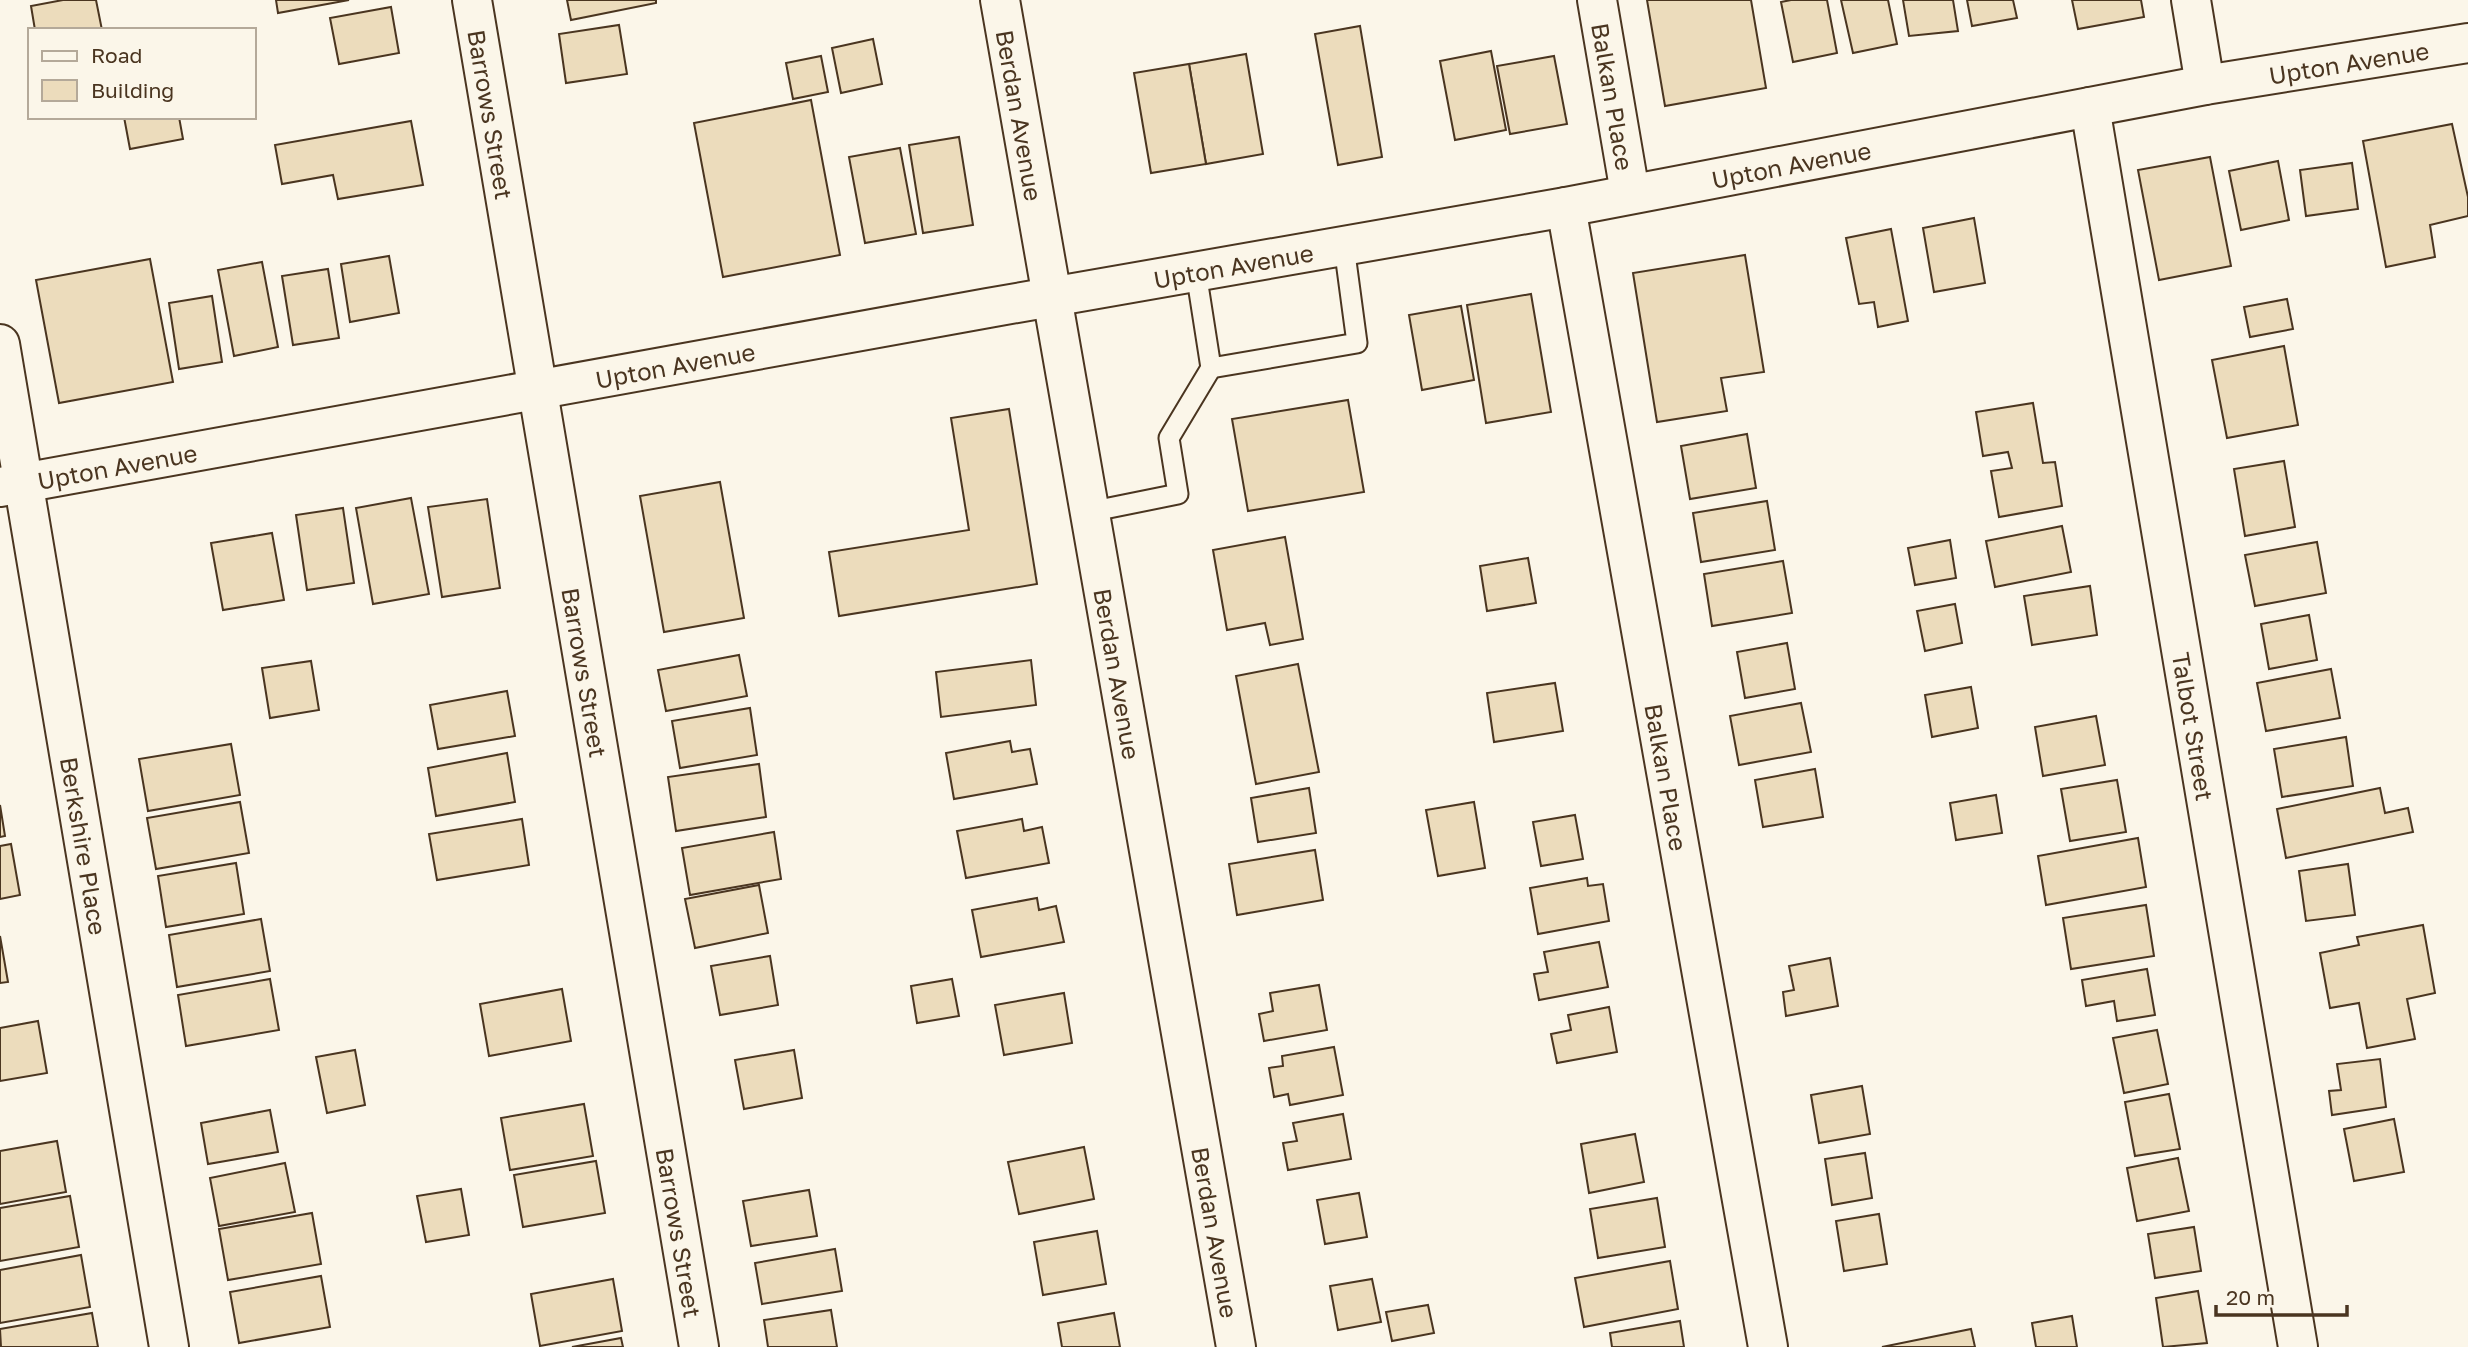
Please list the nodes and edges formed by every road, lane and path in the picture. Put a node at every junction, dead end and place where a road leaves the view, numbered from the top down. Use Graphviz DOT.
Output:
graph roads {
  1 [pos="472,0"];
  2 [pos="1000,0"];
  3 [pos="1597,0"];
  4 [pos="2191,0"];
  5 [pos="2468,43"];
  6 [pos="2205,85"];
  7 [pos="2090,107"];
  8 [pos="1630,193"];
  9 [pos="1566,207"];
  10 [pos="1344,246"];
  11 [pos="1196,272"];
  12 [pos="1051,297"];
  13 [pos="0,344"];
  14 [pos="1211,369"];
  15 [pos="538,389"];
  16 [pos="12,485"];
  17 [pos="1089,512"];
  18 [pos="169,1347"];
  19 [pos="699,1347"];
  20 [pos="1236,1347"];
  21 [pos="1768,1347"];
  22 [pos="2298,1347"];
  1 -- 15 [label="street, Barrows Street"];
  2 -- 12 [label="street, Berdan Avenue"];
  3 -- 8 [label="street, Balkan Place"];
  4 -- 6 [label="street"];
  5 -- 6 [label="street, Upton Avenue"];
  6 -- 7 [label="street, Upton Avenue"];
  7 -- 8 [label="street, Upton Avenue"];
  7 -- 22 [label="street, Talbot Street"];
  8 -- 9 [label="street, Upton Avenue"];
  9 -- 10 [label="street, Upton Avenue"];
  9 -- 21 [label="street, Balkan Place"];
  10 -- 11 [label="street, Upton Avenue"];
  10 -- 14 [label="lane"];
  11 -- 12 [label="street, Upton Avenue"];
  11 -- 14 [label="lane"];
  12 -- 15 [label="street, Upton Avenue"];
  12 -- 17 [label="street, Berdan Avenue"];
  13 -- 16 [label="street, Berkshire Place"];
  14 -- 17 [label="lane"];
  15 -- 16 [label="street, Upton Avenue"];
  15 -- 19 [label="street, Barrows Street"];
  16 -- 18 [label="street, Berkshire Place"];
  17 -- 20 [label="street, Berdan Avenue"];
}
